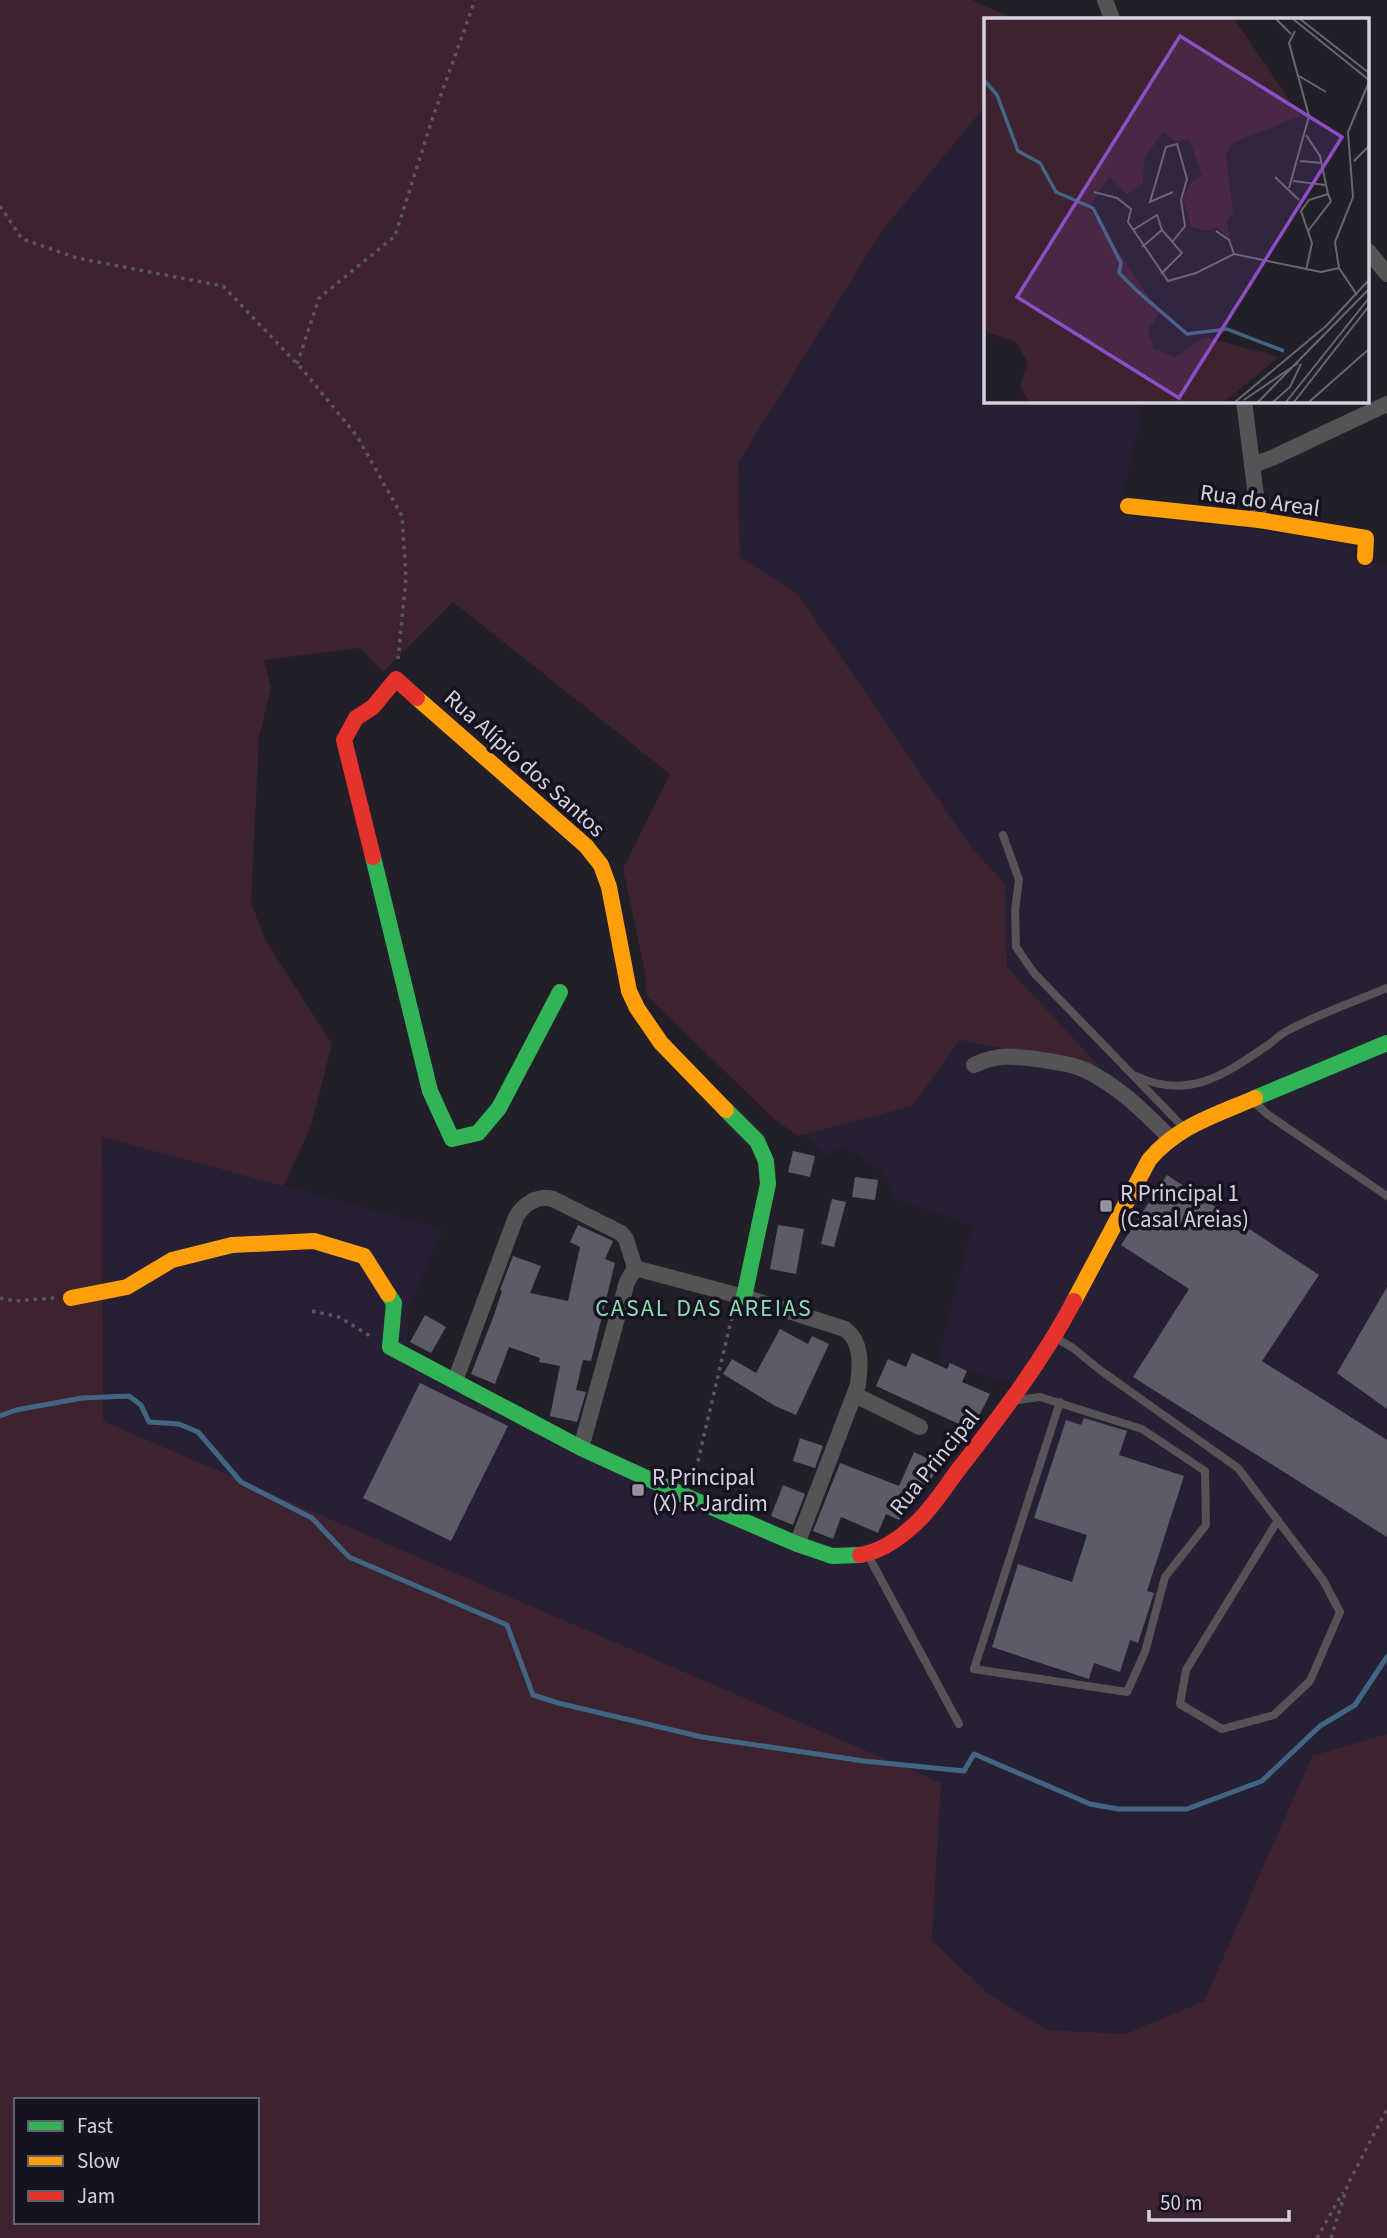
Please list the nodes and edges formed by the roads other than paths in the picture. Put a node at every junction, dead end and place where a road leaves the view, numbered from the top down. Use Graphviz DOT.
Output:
graph roads {
  1 [pos="1105,0"];
  2 [pos="1112,18"];
  3 [pos="1370,253"];
  4 [pos="1387,274"];
  5 [pos="1244,402"];
  6 [pos="1387,404"];
  7 [pos="1252,465"];
  8 [pos="1128,506"];
  9 [pos="1259,520"];
  10 [pos="1365,557"];
  11 [pos="1003,835"];
  12 [pos="1387,988"];
  13 [pos="560,992"];
  14 [pos="1387,1042"];
  15 [pos="974,1065"];
  16 [pos="1130,1073"];
  17 [pos="1251,1100"];
  18 [pos="1184,1128"];
  19 [pos="1170,1138"];
  20 [pos="1387,1196"];
  21 [pos="635,1268"];
  22 [pos="71,1297"];
  23 [pos="744,1297"];
  24 [pos="1055,1337"];
  25 [pos="454,1381"];
  26 [pos="855,1395"];
  27 [pos="1012,1401"];
  28 [pos="1060,1402"];
  29 [pos="920,1427"];
  30 [pos="581,1448"];
  31 [pos="1278,1520"];
  32 [pos="797,1544"];
  33 [pos="867,1554"];
  34 [pos="959,1724"];
  1 -- 2 [label="street"];
  3 -- 4 [label="street"];
  5 -- 7 [label="street"];
  6 -- 7 [label="street"];
  7 -- 9 [label="street"];
  8 -- 9 [label="street, Rua do Areal"];
  9 -- 10 [label="street, Rua do Areal"];
  11 -- 16 [label="lane"];
  12 -- 16 [label="lane"];
  13 -- 23 [label="street, Rua Alípio dos Santos"];
  14 -- 17 [label="street, Rua Principal"];
  15 -- 19 [label="street"];
  16 -- 18 [label="lane"];
  17 -- 18 [label="street, Rua Principal"];
  17 -- 20 [label="lane"];
  18 -- 19 [label="street, Rua Principal"];
  19 -- 24 [label="street, Rua Principal"];
  21 -- 23 [label="street"];
  21 -- 25 [label="street"];
  21 -- 30 [label="street"];
  22 -- 25 [label="street, Rua Principal"];
  23 -- 26 [label="street"];
  24 -- 27 [label="street, Rua Principal"];
  24 -- 31 [label="lane"];
  25 -- 30 [label="street, Rua Principal"];
  26 -- 29 [label="street"];
  26 -- 32 [label="street"];
  27 -- 28 [label="lane"];
  27 -- 33 [label="street, Rua Principal"];
  28 -- 28 [label="lane"];
  30 -- 32 [label="street, Rua Principal"];
  31 -- 31 [label="lane"];
  32 -- 33 [label="street, Rua Principal"];
  33 -- 34 [label="lane"];
}
